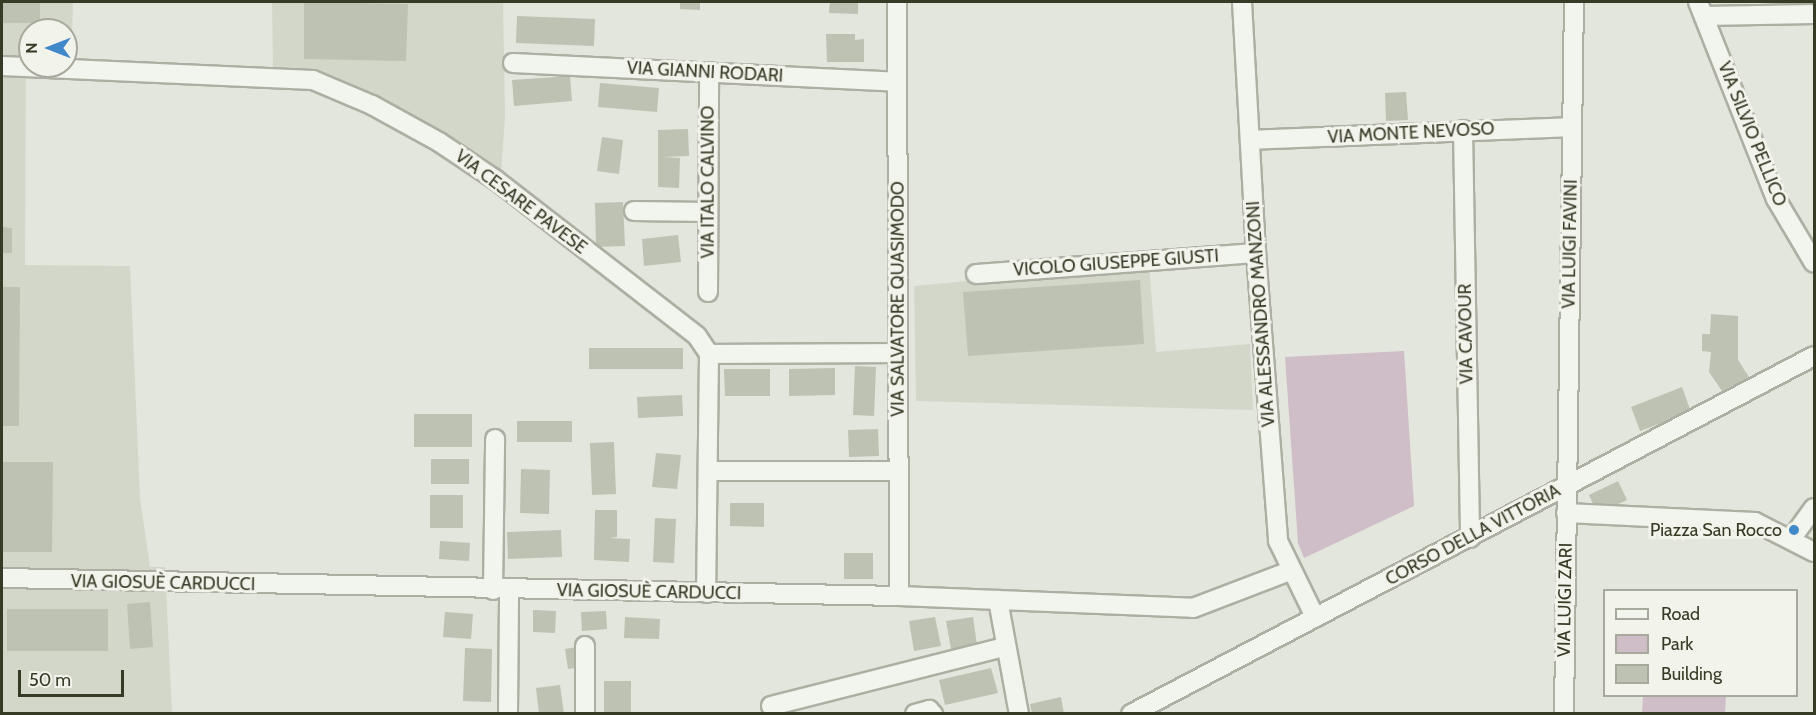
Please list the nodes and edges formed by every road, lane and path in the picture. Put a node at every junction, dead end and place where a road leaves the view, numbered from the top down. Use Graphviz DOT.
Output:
graph roads {
  1 [pos="897,2"];
  2 [pos="1242,2"];
  3 [pos="1574,2"];
  4 [pos="1701,9"];
  5 [pos="1815,14"];
  6 [pos="513,63"];
  7 [pos="2,66"];
  8 [pos="709,72"];
  9 [pos="897,82"];
  10 [pos="1572,127"];
  11 [pos="1463,130"];
  12 [pos="1250,140"];
  13 [pos="634,211"];
  14 [pos="708,212"];
  15 [pos="1256,253"];
  16 [pos="1815,263"];
  17 [pos="976,274"];
  18 [pos="708,292"];
  19 [pos="898,353"];
  20 [pos="709,354"];
  21 [pos="1815,356"];
  22 [pos="495,439"];
  23 [pos="708,471"];
  24 [pos="899,471"];
  25 [pos="1567,486"];
  26 [pos="1815,508"];
  27 [pos="1566,513"];
  28 [pos="1470,538"];
  29 [pos="1792,538"];
  30 [pos="1815,552"];
  31 [pos="1290,571"];
  32 [pos="2,578"];
  33 [pos="501,590"];
  34 [pos="706,593"];
  35 [pos="899,596"];
  36 [pos="998,600"];
  37 [pos="1315,617"];
  38 [pos="585,646"];
  39 [pos="1005,647"];
  40 [pos="771,706"];
  41 [pos="508,714"];
  42 [pos="585,714"];
  43 [pos="915,714"];
  44 [pos="933,714"];
  45 [pos="1019,714"];
  46 [pos="1131,714"];
  47 [pos="1564,714"];
  1 -- 9 [label="street, VIA SALVATORE QUASIMODO"];
  2 -- 12 [label="street, VIA ALESSANDRO MANZONI"];
  3 -- 10 [label="street, VIA LUIGI FAVINI"];
  4 -- 5 [label="street"];
  4 -- 16 [label="street, VIA SILVIO PELLICO"];
  6 -- 8 [label="street, VIA GIANNI RODARI"];
  7 -- 20 [label="street, VIA CESARE PAVESE"];
  8 -- 9 [label="street, VIA GIANNI RODARI"];
  8 -- 14 [label="street, VIA ITALO CALVINO"];
  9 -- 19 [label="street, VIA SALVATORE QUASIMODO"];
  10 -- 11 [label="street, VIA MONTE NEVOSO"];
  10 -- 25 [label="street, VIA LUIGI FAVINI"];
  11 -- 12 [label="street, VIA MONTE NEVOSO"];
  11 -- 28 [label="street, VIA CAVOUR"];
  12 -- 15 [label="street, VIA ALESSANDRO MANZONI"];
  13 -- 14 [label="street"];
  14 -- 18 [label="street, VIA ITALO CALVINO"];
  15 -- 17 [label="street, VICOLO GIUSEPPE GIUSTI"];
  15 -- 31 [label="street, VIA ALESSANDRO MANZONI"];
  19 -- 20 [label="street"];
  19 -- 24 [label="street, VIA SALVATORE QUASIMODO"];
  20 -- 23 [label="street"];
  21 -- 25 [label="street, CORSO DELLA VITTORIA"];
  22 -- 33 [label="street"];
  23 -- 24 [label="street"];
  23 -- 34 [label="street"];
  24 -- 35 [label="street, VIA SALVATORE QUASIMODO"];
  25 -- 27 [label="street, VIA LUIGI ZARI"];
  25 -- 28 [label="street, CORSO DELLA VITTORIA"];
  26 -- 29 [label="street"];
  27 -- 29 [label="street"];
  27 -- 47 [label="street, VIA LUIGI ZARI"];
  28 -- 37 [label="street, CORSO DELLA VITTORIA"];
  29 -- 30 [label="street"];
  31 -- 36 [label="street, VIA GIOSUÈ CARDUCCI"];
  31 -- 37 [label="street, VIA ALESSANDRO MANZONI"];
  32 -- 33 [label="street, VIA GIOSUÈ CARDUCCI"];
  33 -- 34 [label="street, VIA GIOSUÈ CARDUCCI"];
  33 -- 41 [label="street"];
  34 -- 35 [label="street, VIA GIOSUÈ CARDUCCI"];
  35 -- 36 [label="street, VIA GIOSUÈ CARDUCCI"];
  36 -- 39 [label="street"];
  37 -- 46 [label="street, CORSO DELLA VITTORIA"];
  38 -- 42 [label="street"];
  39 -- 40 [label="street"];
  39 -- 45 [label="street"];
  43 -- 44 [label="street"];
}
